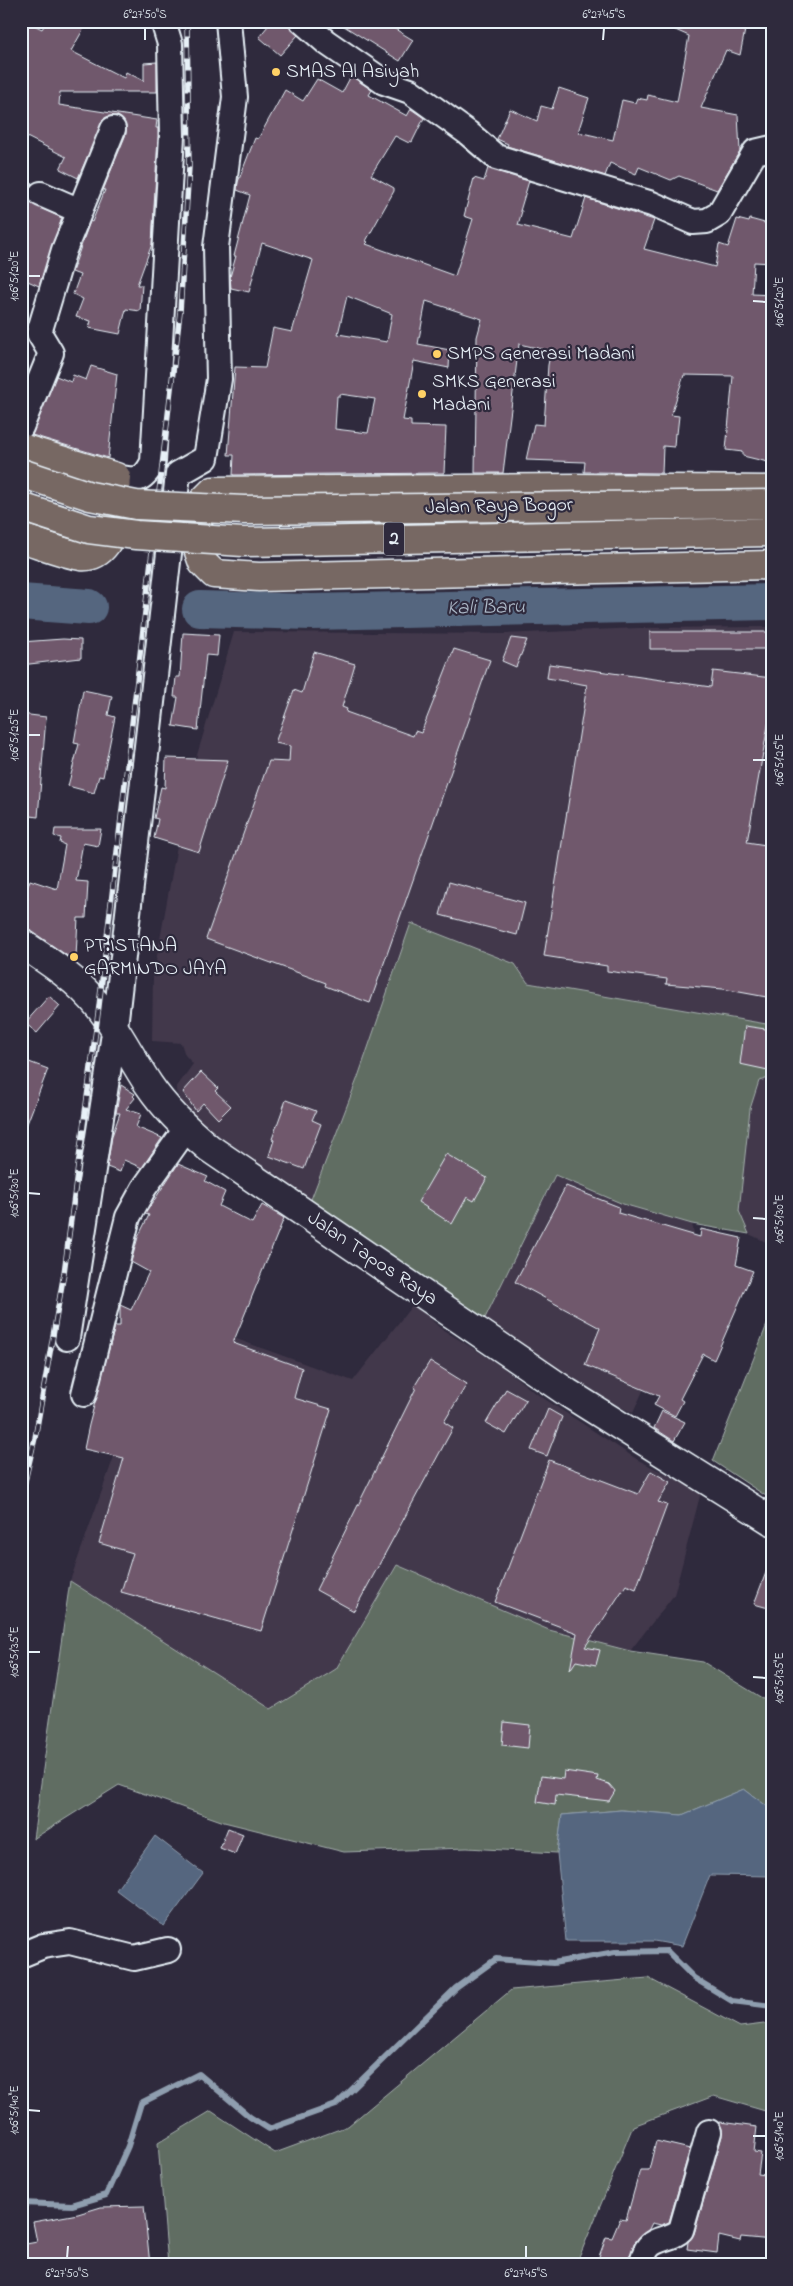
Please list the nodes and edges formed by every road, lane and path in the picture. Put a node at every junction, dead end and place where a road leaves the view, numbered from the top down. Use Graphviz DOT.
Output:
graph roads {
  1 [pos="164,21"];
  2 [pos="228,21"];
  3 [pos="302,21"];
  4 [pos="113,129"];
  5 [pos="772,148"];
  6 [pos="41,194"];
  7 [pos="80,211"];
  8 [pos="21,427"];
  9 [pos="21,448"];
  10 [pos="21,474"];
  11 [pos="116,477"];
  12 [pos="176,490"];
  13 [pos="213,491"];
  14 [pos="771,499"];
  15 [pos="21,507"];
  16 [pos="772,532"];
  17 [pos="21,538"];
  18 [pos="772,565"];
  19 [pos="21,944"];
  20 [pos="115,1027"];
  21 [pos="186,1129"];
  22 [pos="67,1338"];
  23 [pos="84,1394"];
  24 [pos="772,1521"];
  25 [pos="168,1950"];
  26 [pos="21,1955"];
  27 [pos="709,2132"];
  28 [pos="641,2265"];
  1 -- 11 [label="street"];
  2 -- 12 [label="street"];
  3 -- 5 [label="street"];
  4 -- 7 [label="street"];
  6 -- 7 [label="street"];
  7 -- 8 [label="street"];
  9 -- 11 [label="highway"];
  10 -- 14 [label="highway, Jalan Raya Bogor / 2, bridge"];
  11 -- 17 [label="highway"];
  12 -- 13 [label="street"];
  12 -- 20 [label="street"];
  13 -- 14 [label="highway"];
  13 -- 18 [label="highway"];
  15 -- 16 [label="highway, Jalan Raya Bogor / 2, bridge"];
  19 -- 20 [label="main road, Jalan Tapos Raya"];
  20 -- 21 [label="main road, Jalan Tapos Raya"];
  20 -- 22 [label="street"];
  21 -- 23 [label="street"];
  21 -- 24 [label="main road, Jalan Tapos Raya"];
  25 -- 26 [label="street"];
  27 -- 28 [label="street"];
}
